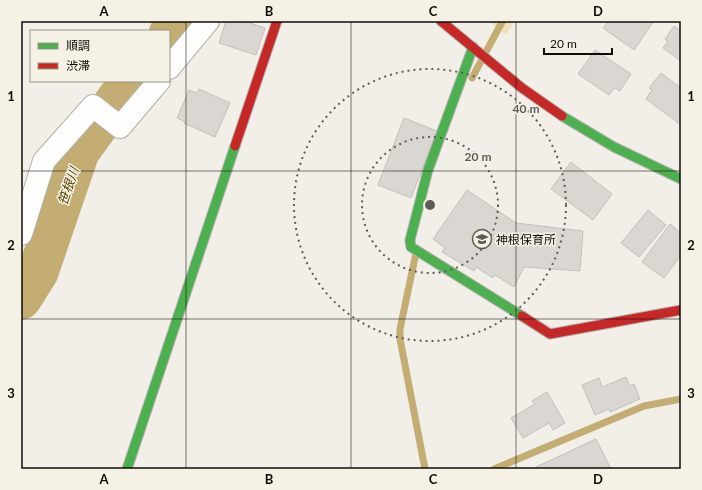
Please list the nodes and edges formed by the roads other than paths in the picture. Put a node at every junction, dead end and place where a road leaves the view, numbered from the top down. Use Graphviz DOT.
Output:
graph roads {
  1 [pos="208,21"];
  2 [pos="277,21"];
  3 [pos="441,21"];
  4 [pos="473,47"];
  5 [pos="170,67"];
  6 [pos="158,82"];
  7 [pos="681,179"];
  8 [pos="21,234"];
  9 [pos="681,310"];
  10 [pos="127,469"];
  1 -- 5 [label="street"];
  2 -- 10 [label="street"];
  3 -- 4 [label="street"];
  4 -- 7 [label="street"];
  4 -- 9 [label="street"];
  6 -- 8 [label="street"];
}
